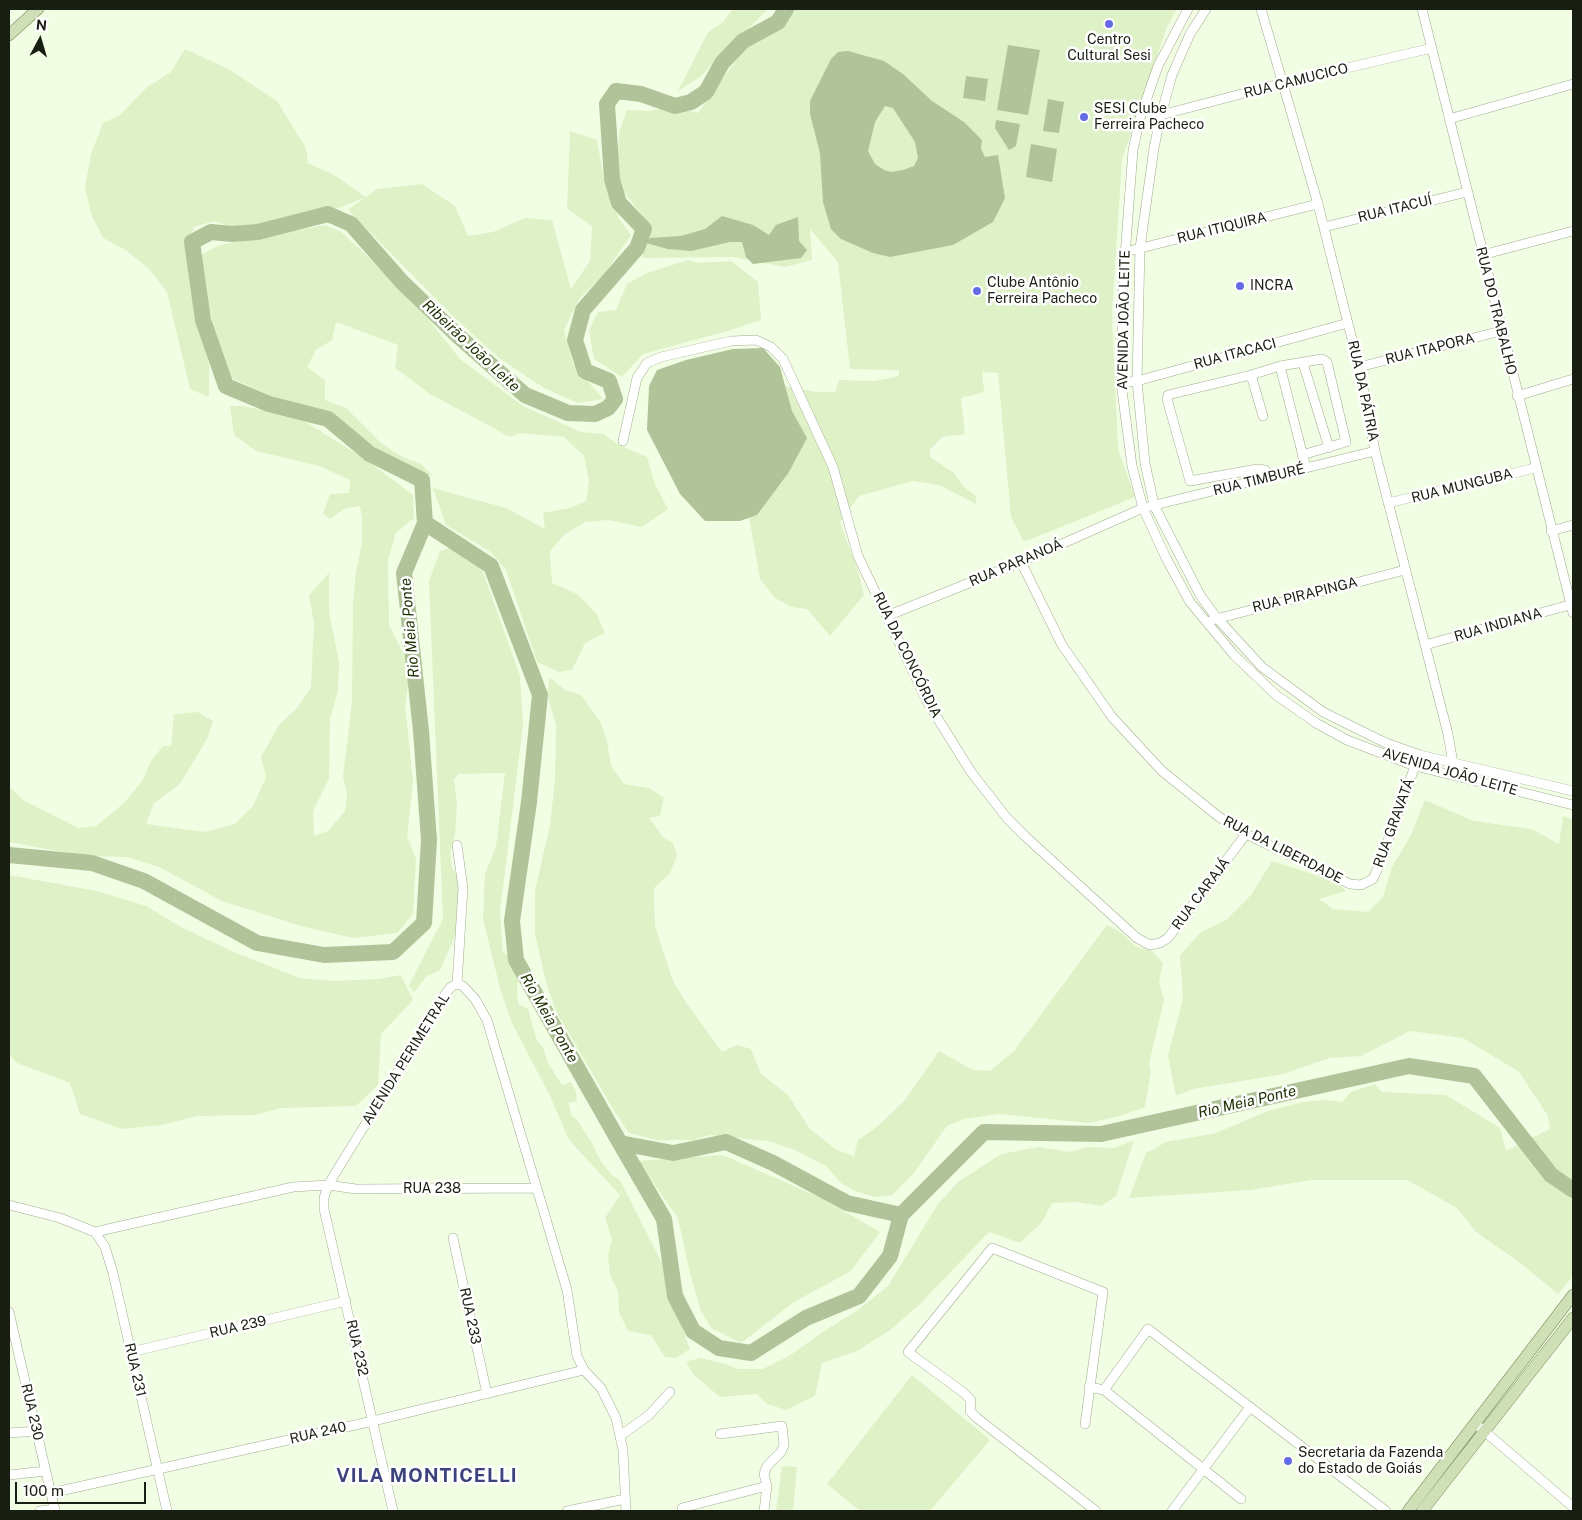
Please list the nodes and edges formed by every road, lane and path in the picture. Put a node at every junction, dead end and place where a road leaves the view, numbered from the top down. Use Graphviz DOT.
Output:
graph roads {
  1 [pos="38,9"];
  2 [pos="1188,9"];
  3 [pos="1206,9"];
  4 [pos="1262,9"];
  5 [pos="1422,9"];
  6 [pos="9,36"];
  7 [pos="1432,48"];
  8 [pos="1282,83"];
  9 [pos="1573,84"];
  10 [pos="1161,115"];
  11 [pos="1449,119"];
  12 [pos="1467,192"];
  13 [pos="1318,204"];
  14 [pos="1324,227"];
  15 [pos="1573,231"];
  16 [pos="1140,248"];
  17 [pos="1125,252"];
  18 [pos="1482,255"];
  19 [pos="1140,281"];
  20 [pos="1123,282"];
  21 [pos="1348,323"];
  22 [pos="1501,331"];
  23 [pos="1303,363"];
  24 [pos="1280,366"];
  25 [pos="1359,367"];
  26 [pos="1250,375"];
  27 [pos="1573,379"];
  28 [pos="1138,381"];
  29 [pos="1121,383"];
  30 [pos="1517,396"];
  31 [pos="1263,416"];
  32 [pos="622,441"];
  33 [pos="1329,448"];
  34 [pos="1375,451"];
  35 [pos="1302,455"];
  36 [pos="1306,468"];
  37 [pos="1535,468"];
  38 [pos="1220,476"];
  39 [pos="1266,478"];
  40 [pos="1231,486"];
  41 [pos="1388,503"];
  42 [pos="1154,505"];
  43 [pos="1142,508"];
  44 [pos="1573,525"];
  45 [pos="1551,532"];
  46 [pos="1021,562"];
  47 [pos="1405,570"];
  48 [pos="1572,607"];
  49 [pos="887,616"];
  50 [pos="1216,618"];
  51 [pos="1206,624"];
  52 [pos="1425,645"];
  53 [pos="1453,763"];
  54 [pos="1415,766"];
  55 [pos="1450,775"];
  56 [pos="1573,791"];
  57 [pos="1573,805"];
  58 [pos="1246,834"];
  59 [pos="457,845"];
  60 [pos="1373,879"];
  61 [pos="1150,944"];
  62 [pos="457,984"];
  63 [pos="328,1185"];
  64 [pos="537,1188"];
  65 [pos="9,1205"];
  66 [pos="95,1232"];
  67 [pos="453,1238"];
  68 [pos="1573,1295"];
  69 [pos="346,1301"];
  70 [pos="9,1312"];
  71 [pos="1572,1324"];
  72 [pos="131,1352"];
  73 [pos="584,1370"];
  74 [pos="1089,1387"];
  75 [pos="1104,1390"];
  76 [pos="670,1392"];
  77 [pos="487,1394"];
  78 [pos="1250,1407"];
  79 [pos="374,1421"];
  80 [pos="1085,1424"];
  81 [pos="1480,1428"];
  82 [pos="37,1431"];
  83 [pos="9,1433"];
  84 [pos="720,1434"];
  85 [pos="620,1436"];
  86 [pos="157,1469"];
  87 [pos="1204,1470"];
  88 [pos="46,1471"];
  89 [pos="9,1474"];
  90 [pos="767,1486"];
  91 [pos="51,1493"];
  92 [pos="625,1499"];
  93 [pos="1241,1499"];
  94 [pos="682,1508"];
  95 [pos="55,1510"];
  96 [pos="1573,1510"];
  97 [pos="40,1511"];
  98 [pos="167,1511"];
  99 [pos="393,1511"];
  100 [pos="567,1511"];
  101 [pos="626,1511"];
  102 [pos="764,1511"];
  103 [pos="1096,1511"];
  104 [pos="1172,1511"];
  105 [pos="1386,1511"];
  106 [pos="1408,1511"];
  107 [pos="1422,1511"];
  1 -- 6 [label="main road"];
  2 -- 17 [label="street, AVENIDA JOÃO LEITE"];
  3 -- 10 [label="street, AVENIDA JOÃO LEITE"];
  4 -- 8 [label="street, RUA DA PÁTRIA"];
  5 -- 7 [label="street, RUA DO TRABALHO"];
  7 -- 8 [label="street, RUA CAMUCICO"];
  7 -- 11 [label="street, RUA DO TRABALHO"];
  8 -- 10 [label="street, RUA CAMUCICO"];
  8 -- 13 [label="street, RUA DA PÁTRIA"];
  9 -- 11 [label="street"];
  10 -- 16 [label="street, AVENIDA JOÃO LEITE"];
  11 -- 12 [label="street, RUA DO TRABALHO"];
  12 -- 14 [label="street, RUA ITACUÍ"];
  12 -- 18 [label="street, RUA DO TRABALHO"];
  13 -- 14 [label="street, RUA DA PÁTRIA"];
  13 -- 16 [label="street, RUA ITIQUIRA"];
  14 -- 21 [label="street, RUA DA PÁTRIA"];
  15 -- 18 [label="street"];
  16 -- 17 [label="street, RUA ITIQUIRA"];
  16 -- 19 [label="street, AVENIDA JOÃO LEITE"];
  17 -- 20 [label="street, AVENIDA JOÃO LEITE"];
  18 -- 22 [label="street, RUA DO TRABALHO"];
  19 -- 20 [label="street"];
  19 -- 28 [label="street, AVENIDA JOÃO LEITE"];
  20 -- 29 [label="street, AVENIDA JOÃO LEITE"];
  21 -- 25 [label="street, RUA DA PÁTRIA"];
  21 -- 28 [label="street, RUA ITACACI"];
  22 -- 25 [label="street, RUA ITAPORA"];
  22 -- 30 [label="street, RUA DO TRABALHO"];
  23 -- 24 [label="street"];
  23 -- 33 [label="street"];
  23 -- 33 [label="street"];
  24 -- 26 [label="street"];
  24 -- 35 [label="street"];
  25 -- 34 [label="street, RUA DA PÁTRIA"];
  26 -- 31 [label="street"];
  26 -- 38 [label="street"];
  27 -- 30 [label="street"];
  28 -- 29 [label="street, RUA ITACACI"];
  28 -- 42 [label="street, AVENIDA JOÃO LEITE"];
  29 -- 43 [label="street, AVENIDA JOÃO LEITE"];
  30 -- 37 [label="street, RUA DO TRABALHO"];
  32 -- 49 [label="street, RUA DA CONCÓRDIA"];
  33 -- 35 [label="street"];
  34 -- 36 [label="street, RUA TIMBURÉ"];
  34 -- 41 [label="street, RUA DA PÁTRIA"];
  35 -- 36 [label="street"];
  36 -- 39 [label="street, RUA TIMBURÉ"];
  37 -- 41 [label="street, RUA MUNGUBA"];
  37 -- 45 [label="street, RUA DO TRABALHO"];
  38 -- 39 [label="street"];
  38 -- 40 [label="street"];
  39 -- 40 [label="street, RUA TIMBURÉ"];
  40 -- 42 [label="street, RUA TIMBURÉ"];
  41 -- 47 [label="street, RUA DA PÁTRIA"];
  42 -- 43 [label="street, RUA TIMBURÉ"];
  42 -- 50 [label="street, AVENIDA JOÃO LEITE"];
  43 -- 46 [label="street, RUA PARANOÁ"];
  43 -- 51 [label="street, AVENIDA JOÃO LEITE"];
  44 -- 45 [label="street"];
  45 -- 48 [label="street, RUA DO TRABALHO"];
  46 -- 49 [label="street, RUA PARANOÁ"];
  46 -- 58 [label="street, RUA DA LIBERDADE"];
  47 -- 50 [label="street, RUA PIRAPINGA"];
  47 -- 52 [label="street, RUA DA PÁTRIA"];
  48 -- 52 [label="street, RUA INDIANA"];
  49 -- 61 [label="street, RUA DA CONCÓRDIA"];
  50 -- 51 [label="street, RUA PIRAPINGA"];
  50 -- 53 [label="street, AVENIDA JOÃO LEITE"];
  51 -- 54 [label="street, AVENIDA JOÃO LEITE"];
  52 -- 53 [label="street, RUA DA PÁTRIA"];
  53 -- 55 [label="street, RUA DA PÁTRIA"];
  53 -- 56 [label="street, AVENIDA JOÃO LEITE"];
  54 -- 55 [label="street, AVENIDA JOÃO LEITE"];
  54 -- 60 [label="street, RUA GRAVATÁ"];
  55 -- 57 [label="street, AVENIDA JOÃO LEITE"];
  58 -- 60 [label="street, RUA DA LIBERDADE"];
  58 -- 61 [label="street, RUA CARAJÁ"];
  59 -- 62 [label="street"];
  62 -- 63 [label="street, AVENIDA PERIMETRAL"];
  62 -- 64 [label="street, AVENIDA PERIMETRAL"];
  63 -- 64 [label="street, RUA 238"];
  63 -- 66 [label="street"];
  63 -- 69 [label="street, RUA 232"];
  64 -- 73 [label="street, AVENIDA PERIMETRAL"];
  65 -- 66 [label="street"];
  66 -- 72 [label="street, RUA 231"];
  67 -- 77 [label="street, RUA 233"];
  68 -- 81 [label="main road"];
  69 -- 72 [label="street, RUA 239"];
  69 -- 79 [label="street, RUA 232"];
  70 -- 82 [label="street, RUA 230"];
  71 -- 81 [label="main road"];
  72 -- 86 [label="street, RUA 231"];
  73 -- 77 [label="street, RUA 240"];
  73 -- 85 [label="street, AVENIDA PERIMETRAL"];
  74 -- 75 [label="street"];
  74 -- 80 [label="street"];
  74 -- 103 [label="street"];
  75 -- 78 [label="street"];
  75 -- 87 [label="street"];
  76 -- 85 [label="street"];
  77 -- 79 [label="street, RUA 240"];
  78 -- 87 [label="street"];
  78 -- 105 [label="street"];
  79 -- 86 [label="street, RUA 240"];
  79 -- 99 [label="street, RUA 232"];
  81 -- 96 [label="street"];
  81 -- 106 [label="main road"];
  81 -- 107 [label="main road"];
  82 -- 83 [label="street"];
  82 -- 88 [label="street, RUA 230"];
  84 -- 90 [label="street"];
  85 -- 92 [label="street, AVENIDA PERIMETRAL"];
  86 -- 91 [label="street, RUA 240"];
  86 -- 98 [label="street, RUA 231"];
  87 -- 93 [label="street"];
  87 -- 104 [label="street"];
  88 -- 89 [label="street"];
  88 -- 91 [label="street, RUA 230"];
  90 -- 94 [label="street"];
  90 -- 102 [label="street"];
  91 -- 95 [label="street, RUA 230"];
  92 -- 100 [label="street"];
  92 -- 101 [label="street, AVENIDA PERIMETRAL"];
  95 -- 97 [label="street"];
}
